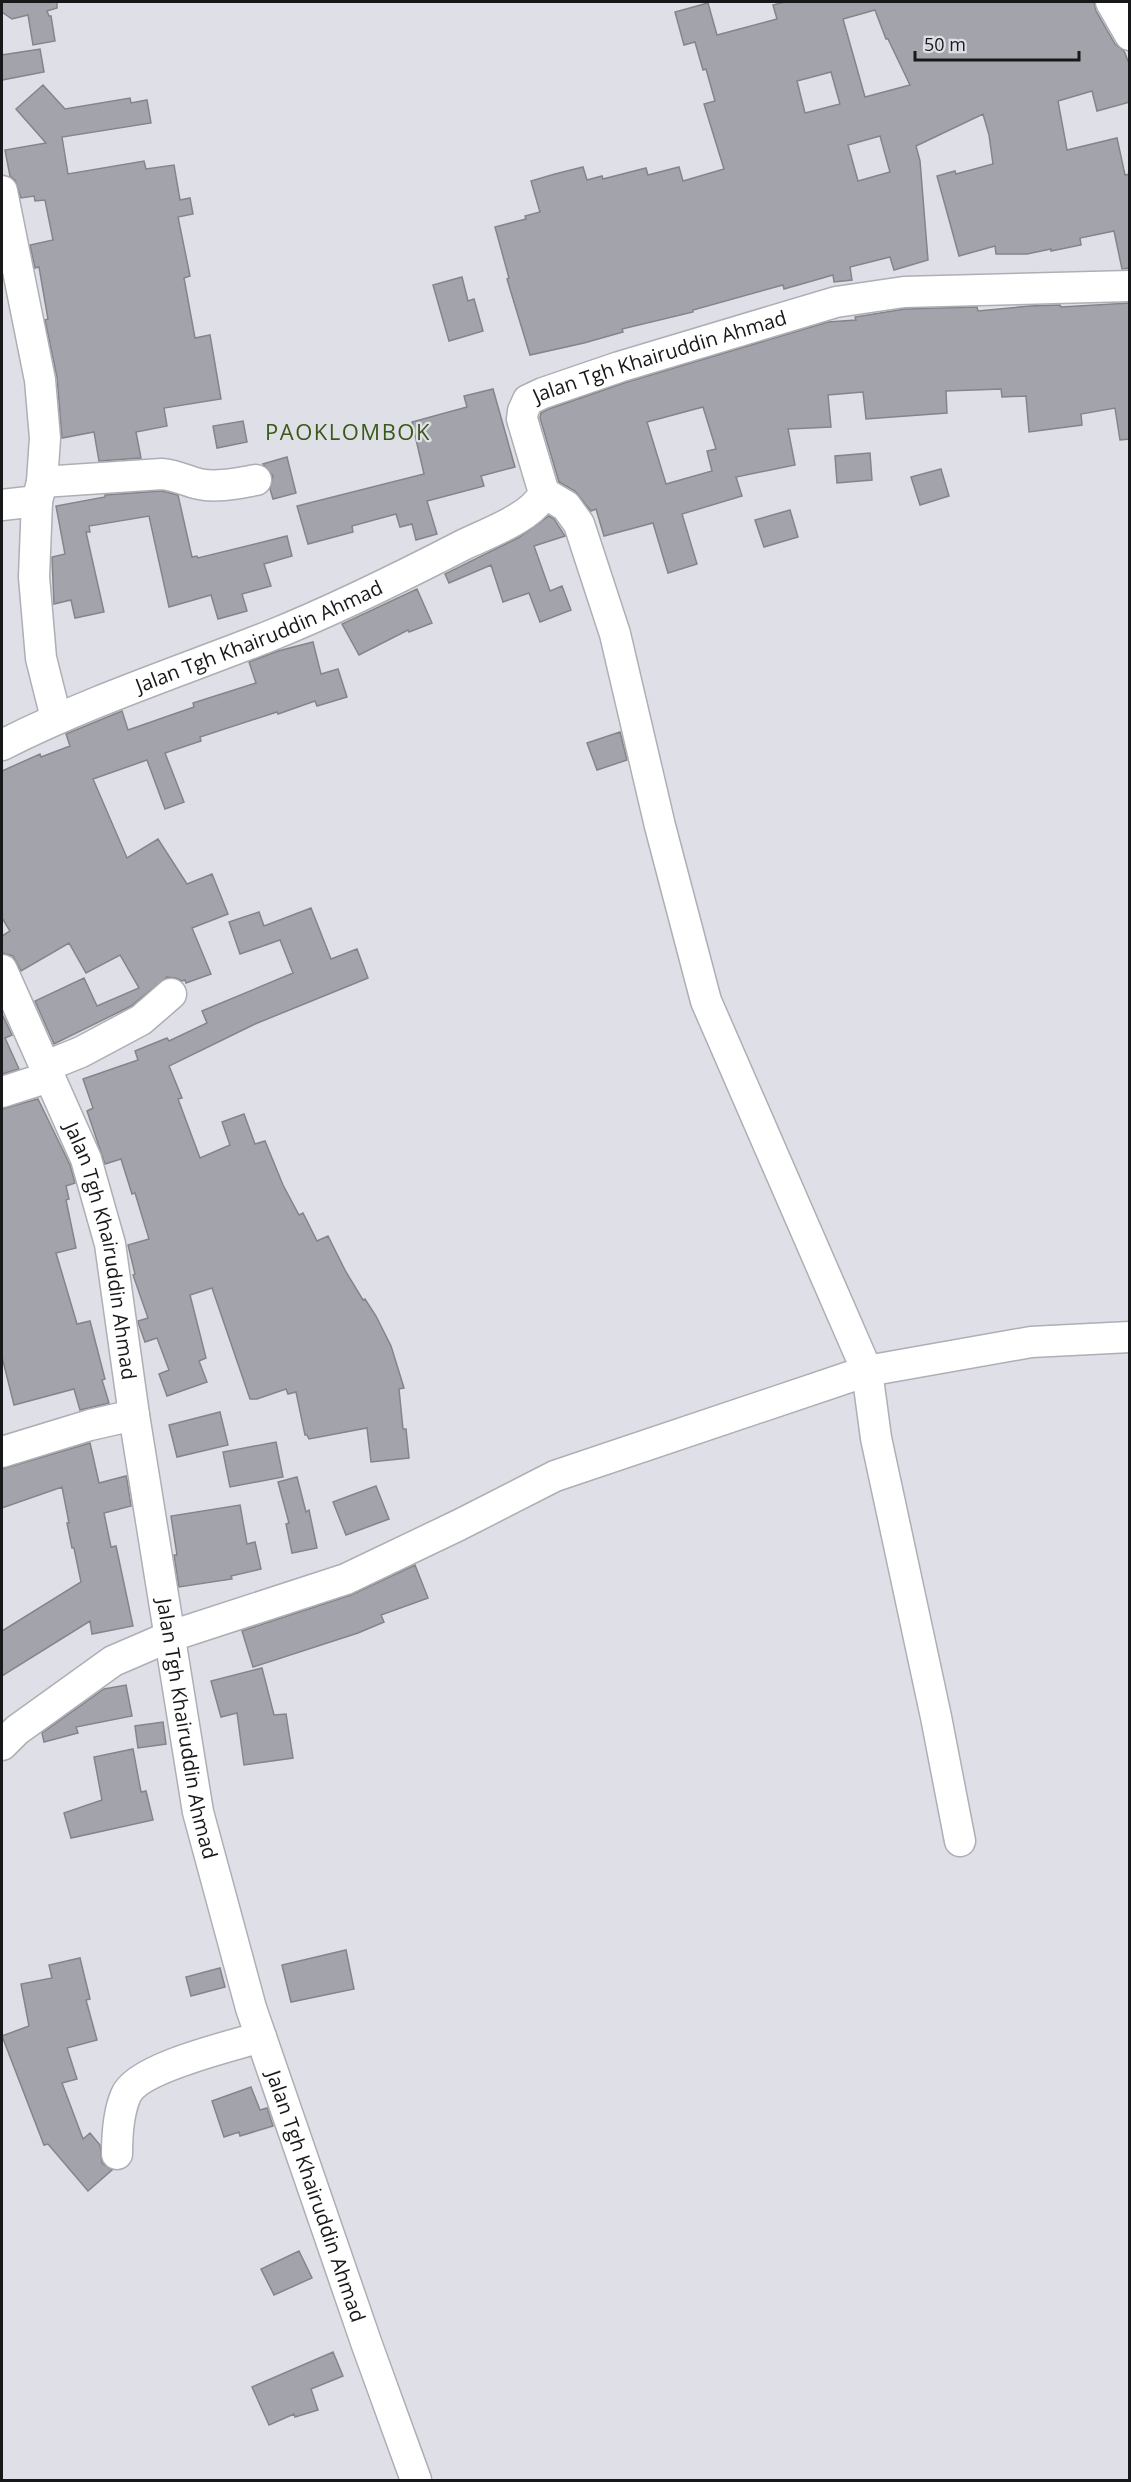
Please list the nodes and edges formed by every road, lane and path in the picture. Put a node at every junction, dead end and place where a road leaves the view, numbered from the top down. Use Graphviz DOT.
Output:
graph roads {
  1 [pos="1111,2"];
  2 [pos="1130,35"];
  3 [pos="2,190"];
  4 [pos="1130,286"];
  5 [pos="256,480"];
  6 [pos="39,492"];
  7 [pos="544,493"];
  8 [pos="2,505"];
  9 [pos="56,718"];
  10 [pos="2,745"];
  11 [pos="2,970"];
  12 [pos="171,994"];
  13 [pos="46,1072"];
  14 [pos="2,1092"];
  15 [pos="1130,1337"];
  16 [pos="867,1371"];
  17 [pos="135,1414"];
  18 [pos="2,1452"];
  19 [pos="171,1636"];
  20 [pos="2,1745"];
  21 [pos="960,1842"];
  22 [pos="261,2037"];
  23 [pos="117,2154"];
  24 [pos="416,2481"];
  1 -- 2 [label="street"];
  3 -- 6 [label="street"];
  4 -- 7 [label="street, Jalan Tgh Khairuddin Ahmad"];
  5 -- 6 [label="street"];
  6 -- 8 [label="street"];
  6 -- 9 [label="street"];
  7 -- 9 [label="street, Jalan Tgh Khairuddin Ahmad"];
  7 -- 16 [label="street"];
  9 -- 10 [label="street, Jalan Tgh Khairuddin Ahmad"];
  11 -- 13 [label="street, Jalan Tgh Khairuddin Ahmad"];
  12 -- 13 [label="street"];
  13 -- 14 [label="street"];
  13 -- 17 [label="street, Jalan Tgh Khairuddin Ahmad"];
  15 -- 16 [label="street"];
  16 -- 19 [label="street"];
  16 -- 21 [label="street"];
  17 -- 18 [label="street"];
  17 -- 19 [label="street, Jalan Tgh Khairuddin Ahmad"];
  19 -- 20 [label="street"];
  19 -- 22 [label="street, Jalan Tgh Khairuddin Ahmad"];
  22 -- 23 [label="street"];
  22 -- 24 [label="street, Jalan Tgh Khairuddin Ahmad"];
}
